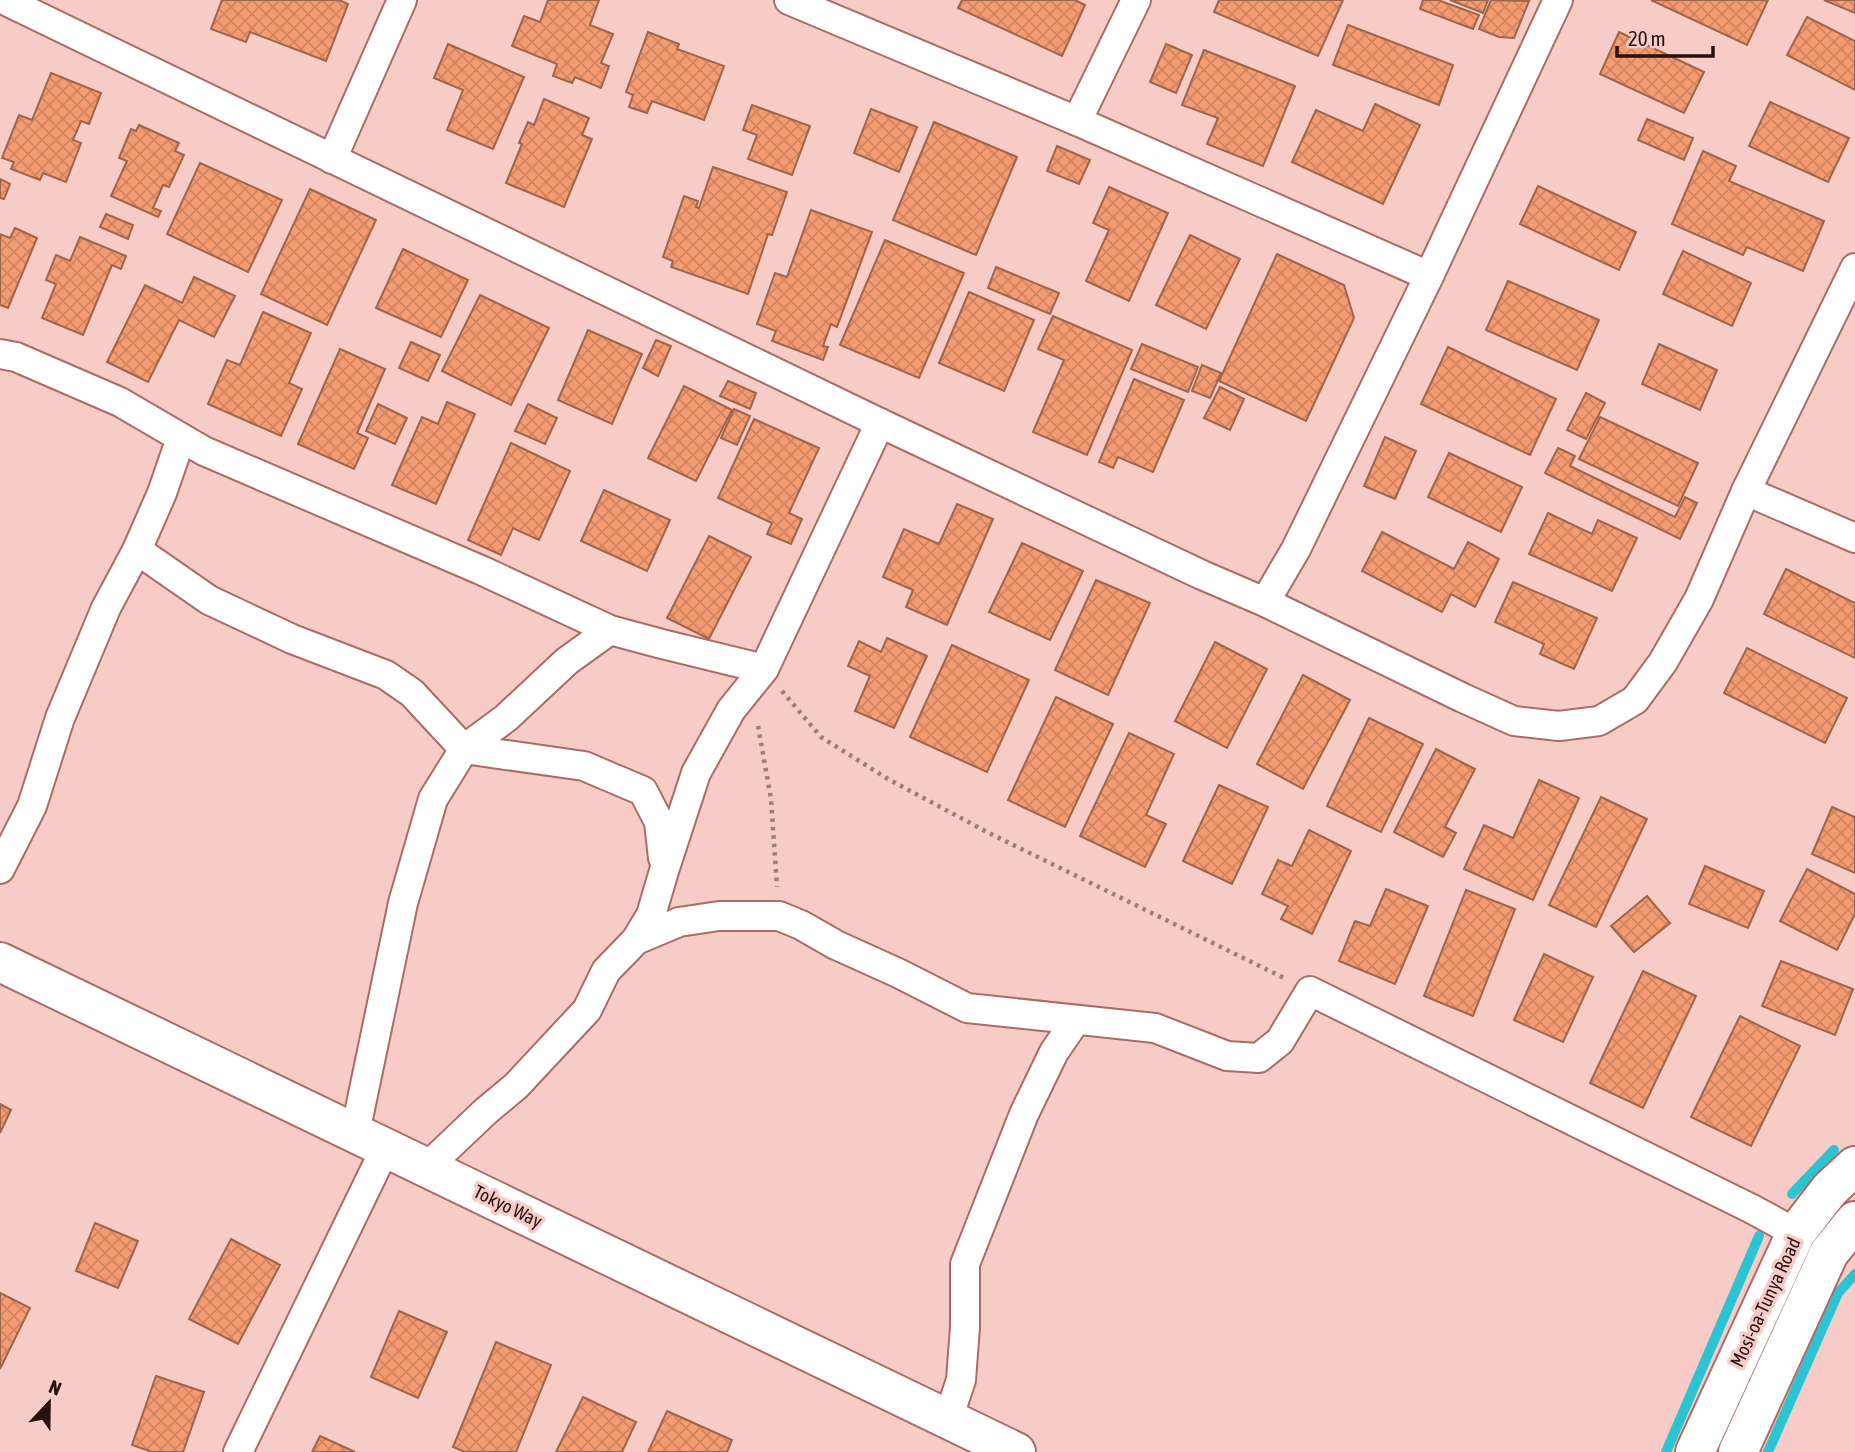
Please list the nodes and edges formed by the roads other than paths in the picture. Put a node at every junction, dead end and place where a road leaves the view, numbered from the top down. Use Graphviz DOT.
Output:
graph roads {
  1 [pos="4,0"];
  2 [pos="402,0"];
  3 [pos="789,0"];
  4 [pos="1136,0"];
  5 [pos="1558,0"];
  6 [pos="1077,121"];
  7 [pos="332,159"];
  8 [pos="1855,268"];
  9 [pos="1429,276"];
  10 [pos="0,354"];
  11 [pos="880,423"];
  12 [pos="181,438"];
  13 [pos="1746,491"];
  14 [pos="1855,538"];
  15 [pos="137,550"];
  16 [pos="1265,602"];
  17 [pos="610,630"];
  18 [pos="757,677"];
  19 [pos="464,749"];
  20 [pos="0,869"];
  21 [pos="664,871"];
  22 [pos="636,940"];
  23 [pos="0,962"];
  24 [pos="1076,1020"];
  25 [pos="371,1140"];
  26 [pos="1855,1166"];
  27 [pos="427,1167"];
  28 [pos="1855,1221"];
  29 [pos="1796,1233"];
  30 [pos="948,1419"];
  31 [pos="238,1452"];
  32 [pos="1016,1452"];
  33 [pos="1695,1452"];
  34 [pos="1738,1452"];
  1 -- 7 [label="street"];
  2 -- 7 [label="street"];
  3 -- 6 [label="street"];
  4 -- 6 [label="street"];
  5 -- 9 [label="street"];
  6 -- 9 [label="street"];
  7 -- 11 [label="street"];
  8 -- 13 [label="street"];
  9 -- 16 [label="street"];
  10 -- 12 [label="street"];
  11 -- 16 [label="street"];
  11 -- 18 [label="street"];
  12 -- 15 [label="street"];
  12 -- 17 [label="street"];
  13 -- 14 [label="street"];
  13 -- 16 [label="street"];
  15 -- 19 [label="street"];
  15 -- 20 [label="street"];
  17 -- 18 [label="street"];
  17 -- 19 [label="street"];
  18 -- 21 [label="street"];
  19 -- 21 [label="street"];
  19 -- 25 [label="street"];
  21 -- 22 [label="street"];
  22 -- 24 [label="street"];
  22 -- 27 [label="street"];
  23 -- 25 [label="main road, Tokyo Way"];
  24 -- 29 [label="street"];
  24 -- 30 [label="street"];
  25 -- 27 [label="main road, Tokyo Way"];
  25 -- 31 [label="street"];
  26 -- 29 [label="main road, Mosi-oa-Tunya Road"];
  27 -- 30 [label="main road, Tokyo Way"];
  28 -- 34 [label="main road, Mosi-oa-Tunya Road"];
  29 -- 33 [label="main road, Mosi-oa-Tunya Road"];
  30 -- 32 [label="main road, Tokyo Way"];
}
